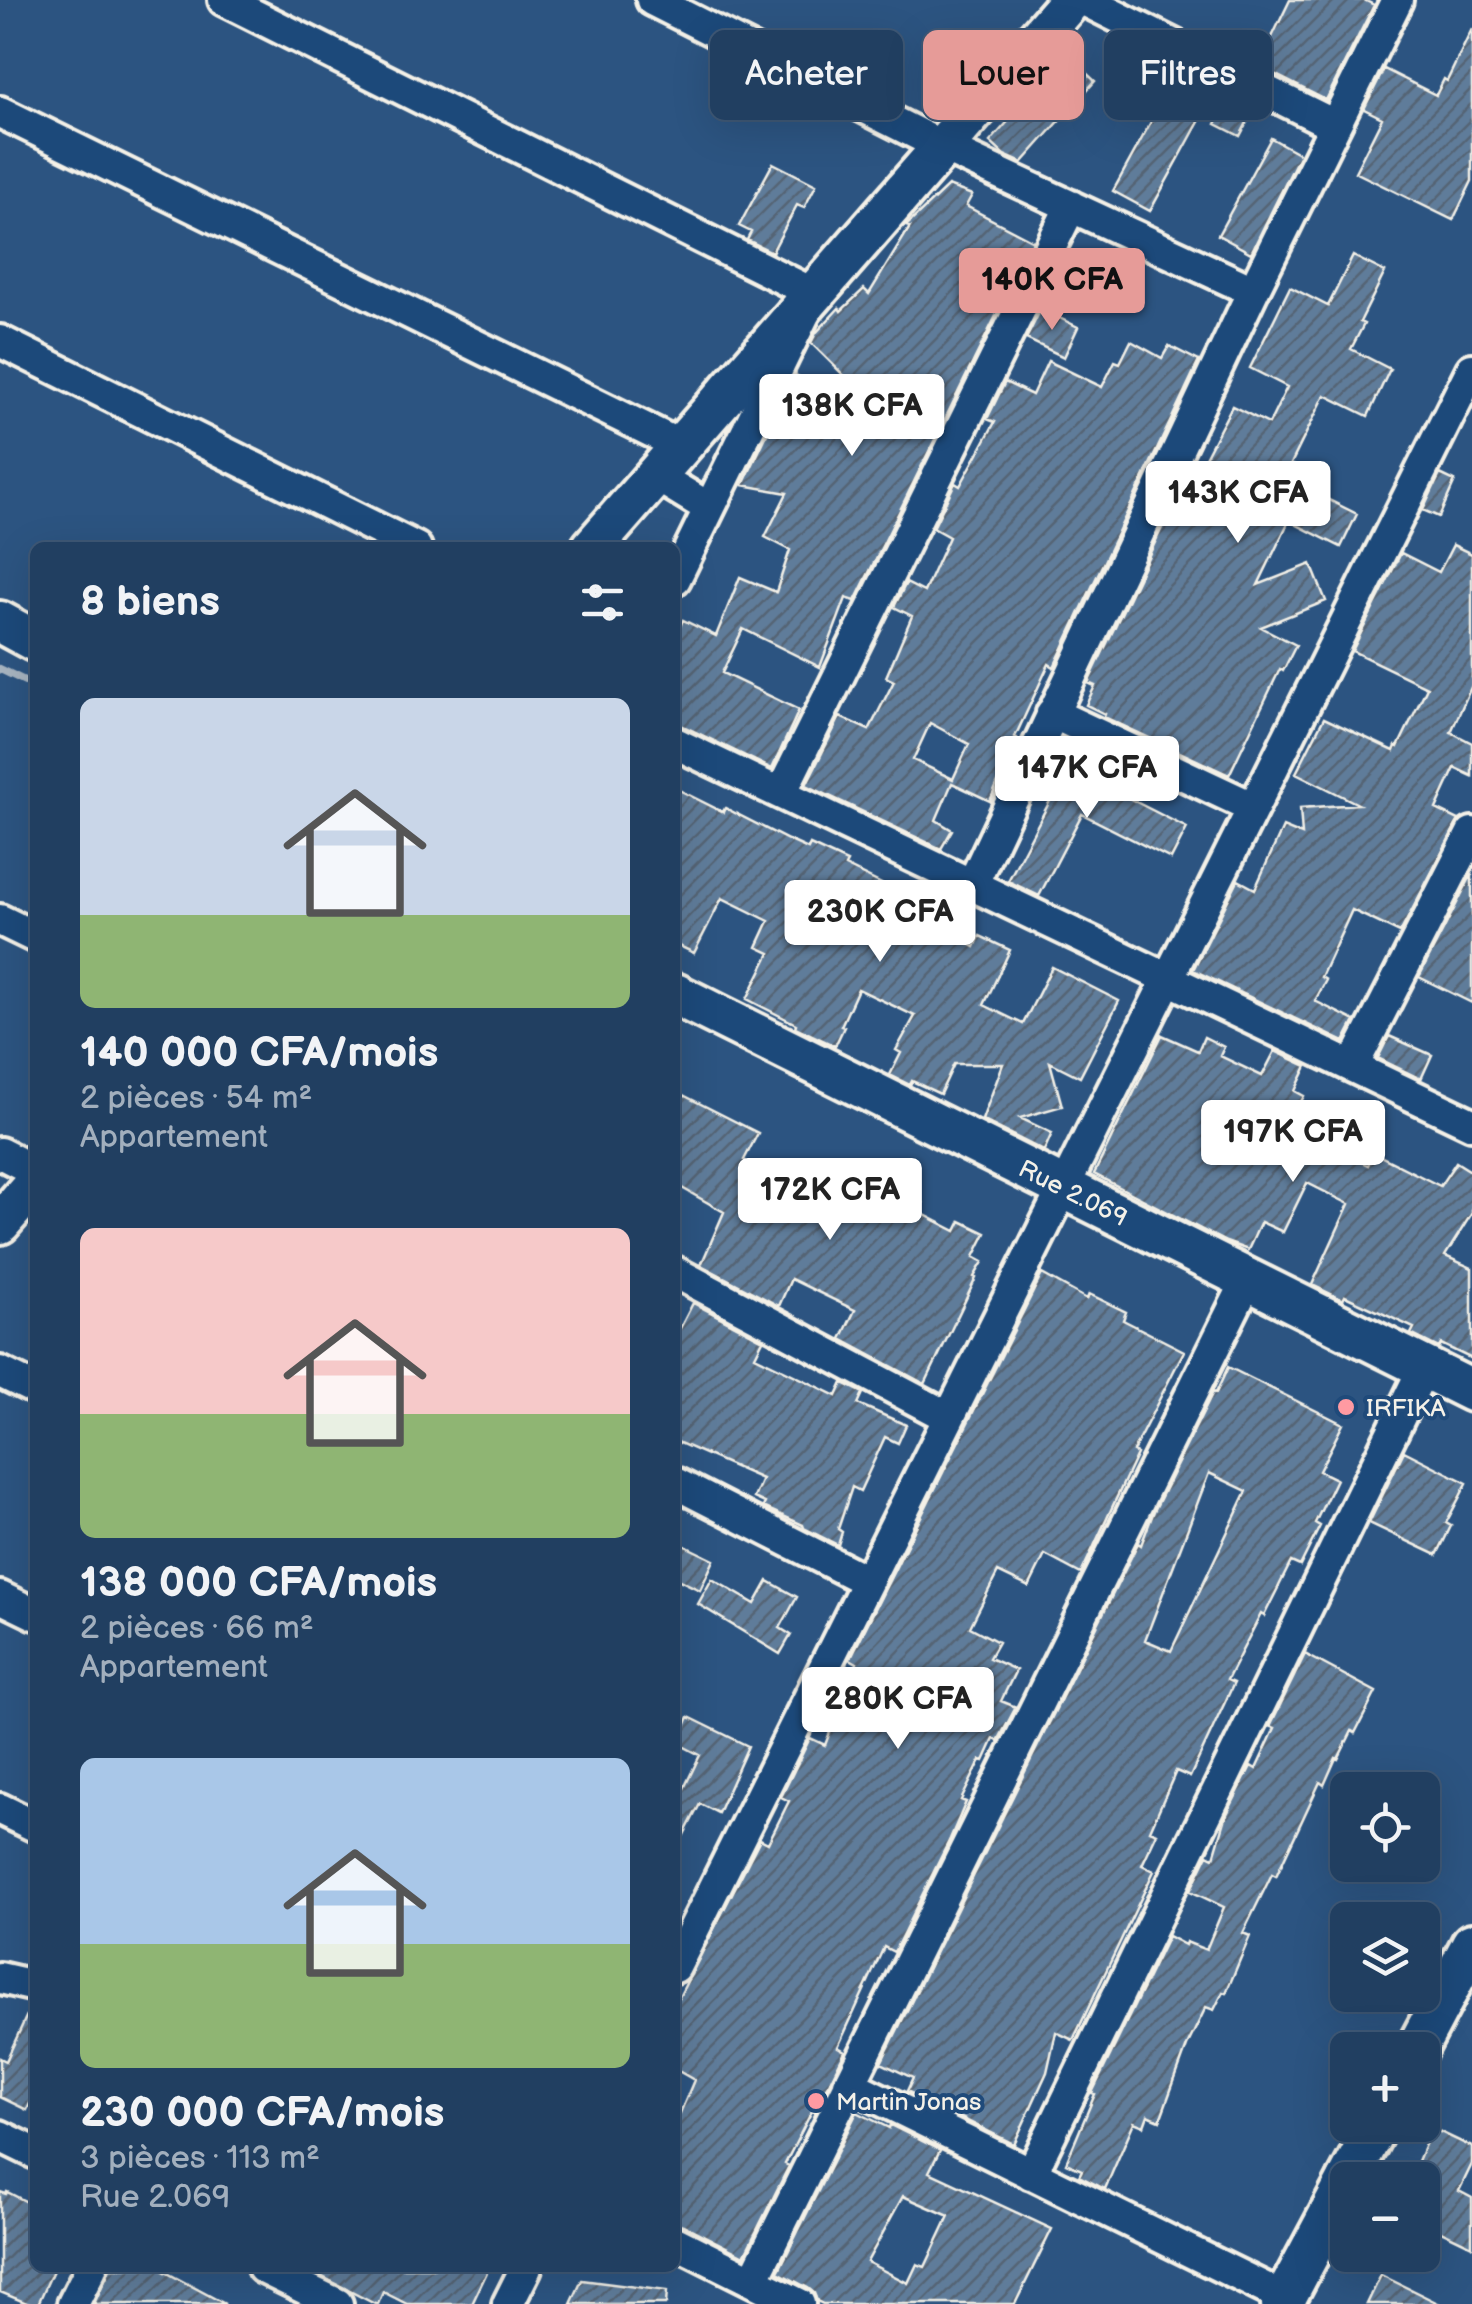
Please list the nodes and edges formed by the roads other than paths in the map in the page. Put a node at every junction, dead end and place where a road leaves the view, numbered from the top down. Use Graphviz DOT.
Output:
graph roads {
  1 [pos="224,0"];
  2 [pos="652,0"];
  3 [pos="1071,0"];
  4 [pos="1084,0"];
  5 [pos="1398,0"];
  6 [pos="0,112"];
  7 [pos="1334,125"];
  8 [pos="942,147"];
  9 [pos="1071,206"];
  10 [pos="1253,291"];
  11 [pos="814,294"];
  12 [pos="0,340"];
  13 [pos="1472,369"];
  14 [pos="668,460"];
  15 [pos="710,508"];
  16 [pos="404,542"];
  17 [pos="597,542"];
  18 [pos="680,569"];
  19 [pos="0,622"];
  20 [pos="30,638"];
  21 [pos="1052,713"];
  22 [pos="680,745"];
  23 [pos="781,793"];
  24 [pos="1252,807"];
  25 [pos="1472,833"];
  26 [pos="972,884"];
  27 [pos="0,920"];
  28 [pos="30,935"];
  29 [pos="1167,978"];
  30 [pos="680,996"];
  31 [pos="1354,1066"];
  32 [pos="1472,1124"];
  33 [pos="0,1153"];
  34 [pos="30,1168"];
  35 [pos="1063,1187"];
  36 [pos="30,1189"];
  37 [pos="0,1223"];
  38 [pos="680,1275"];
  39 [pos="1248,1280"];
  40 [pos="1424,1367"];
  41 [pos="0,1372"];
  42 [pos="30,1387"];
  43 [pos="1472,1391"];
  44 [pos="948,1418"];
  45 [pos="680,1493"];
  46 [pos="867,1581"];
  47 [pos="0,1597"];
  48 [pos="30,1612"];
  49 [pos="0,1809"];
  50 [pos="30,1824"];
  51 [pos="1472,1944"];
  52 [pos="680,1957"];
  53 [pos="1426,2032"];
  54 [pos="850,2084"];
  55 [pos="0,2136"];
  56 [pos="30,2151"];
  57 [pos="1031,2174"];
  58 [pos="1330,2214"];
  59 [pos="680,2244"];
  60 [pos="89,2272"];
  61 [pos="270,2272"];
  62 [pos="524,2272"];
  63 [pos="753,2280"];
  64 [pos="305,2297"];
  65 [pos="1283,2301"];
  66 [pos="72,2304"];
  67 [pos="337,2304"];
  68 [pos="508,2304"];
  69 [pos="799,2304"];
  1 -- 11 [label="street"];
  2 -- 8 [label="street"];
  3 -- 8 [label="street"];
  4 -- 7 [label="street"];
  5 -- 7 [label="street"];
  6 -- 14 [label="street"];
  7 -- 10 [label="street"];
  8 -- 9 [label="street"];
  8 -- 11 [label="street"];
  9 -- 10 [label="street"];
  9 -- 23 [label="street"];
  10 -- 21 [label="street"];
  11 -- 14 [label="street"];
  11 -- 15 [label="street"];
  12 -- 16 [label="street"];
  13 -- 24 [label="street"];
  14 -- 15 [label="street"];
  14 -- 17 [label="street"];
  15 -- 18 [label="street"];
  19 -- 20 [label="street"];
  21 -- 24 [label="street"];
  21 -- 26 [label="street"];
  22 -- 23 [label="street"];
  23 -- 26 [label="street"];
  24 -- 29 [label="street"];
  25 -- 31 [label="street"];
  26 -- 29 [label="street"];
  27 -- 28 [label="street"];
  29 -- 31 [label="street"];
  29 -- 35 [label="street"];
  30 -- 35 [label="street, Rue 2.069"];
  31 -- 32 [label="street"];
  33 -- 34 [label="street"];
  35 -- 39 [label="street, Rue 2.069"];
  35 -- 44 [label="street"];
  36 -- 37 [label="street"];
  38 -- 44 [label="street"];
  39 -- 40 [label="street, Rue 2.069"];
  39 -- 54 [label="street"];
  40 -- 43 [label="street, Rue 2.069"];
  40 -- 57 [label="street"];
  41 -- 42 [label="street"];
  44 -- 46 [label="street"];
  45 -- 46 [label="street"];
  46 -- 52 [label="street"];
  47 -- 48 [label="street"];
  49 -- 50 [label="street"];
  51 -- 53 [label="street"];
  54 -- 57 [label="street"];
  54 -- 63 [label="street"];
  55 -- 56 [label="street"];
  57 -- 65 [label="street"];
  58 -- 65 [label="street"];
  59 -- 63 [label="street"];
  60 -- 66 [label="street"];
  61 -- 64 [label="street"];
  62 -- 68 [label="street"];
  63 -- 69 [label="street"];
  64 -- 67 [label="street"];
}
